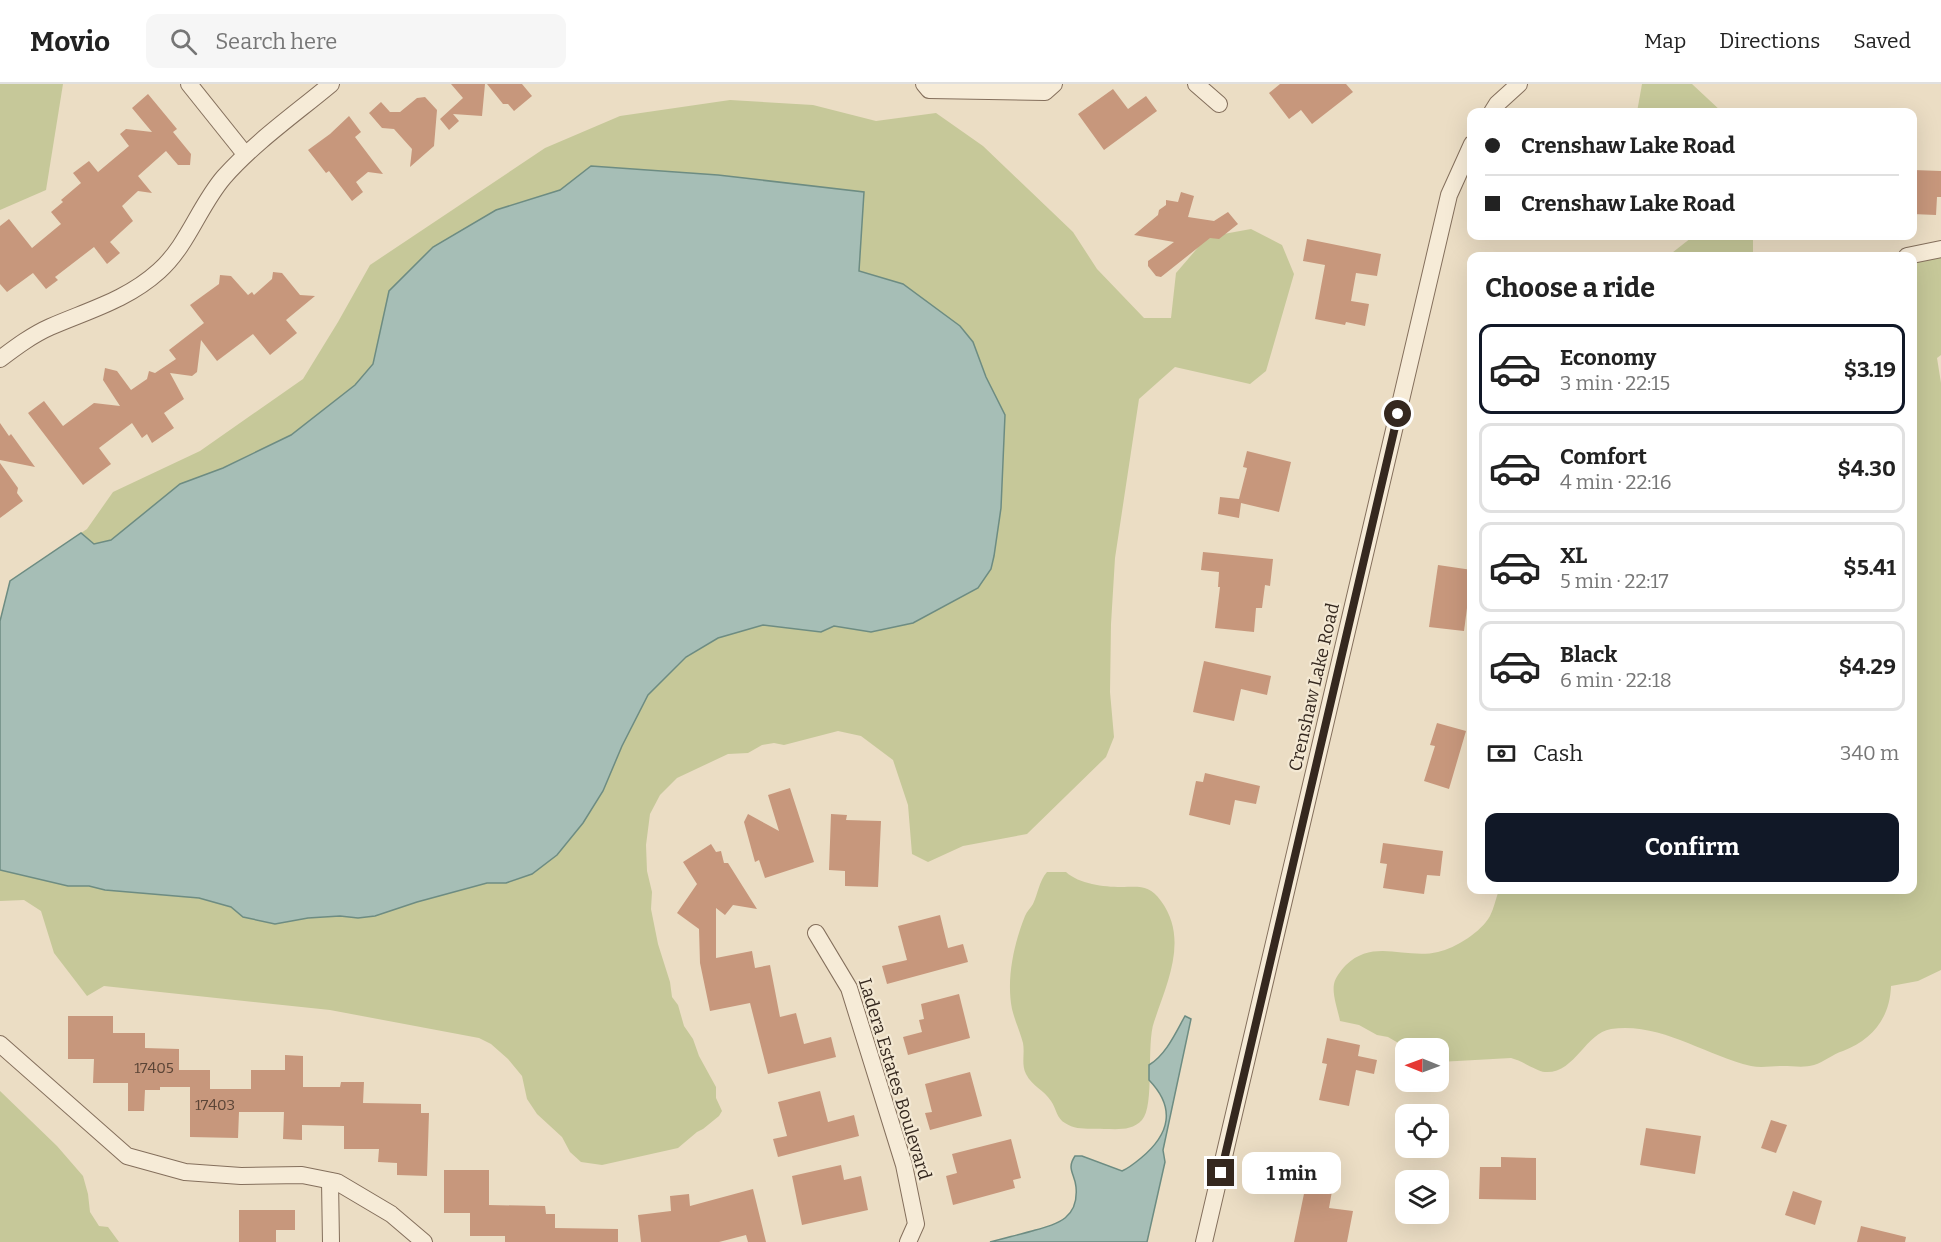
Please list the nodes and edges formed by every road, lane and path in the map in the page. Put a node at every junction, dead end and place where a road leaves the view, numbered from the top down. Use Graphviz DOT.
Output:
graph roads {
  1 [pos="189,84"];
  2 [pos="331,84"];
  3 [pos="924,84"];
  4 [pos="1054,84"];
  5 [pos="1196,84"];
  6 [pos="1519,84"];
  7 [pos="1219,104"];
  8 [pos="1494,108"];
  9 [pos="245,154"];
  10 [pos="1467,155"];
  11 [pos="1941,249"];
  12 [pos="1917,254"];
  13 [pos="2,353"];
  14 [pos="816,933"];
  15 [pos="0,1044"];
  16 [pos="330,1181"];
  17 [pos="331,1242"];
  18 [pos="424,1242"];
  19 [pos="908,1242"];
  20 [pos="1204,1242"];
  1 -- 9 [label="street"];
  2 -- 9 [label="street"];
  3 -- 4 [label="street"];
  5 -- 7 [label="street"];
  6 -- 8 [label="street"];
  9 -- 13 [label="street"];
  10 -- 20 [label="street, Crenshaw Lake Road"];
  11 -- 12 [label="street"];
  14 -- 19 [label="street, Ladera Estates Boulevard"];
  15 -- 16 [label="street"];
  16 -- 17 [label="street"];
  16 -- 18 [label="street"];
}
